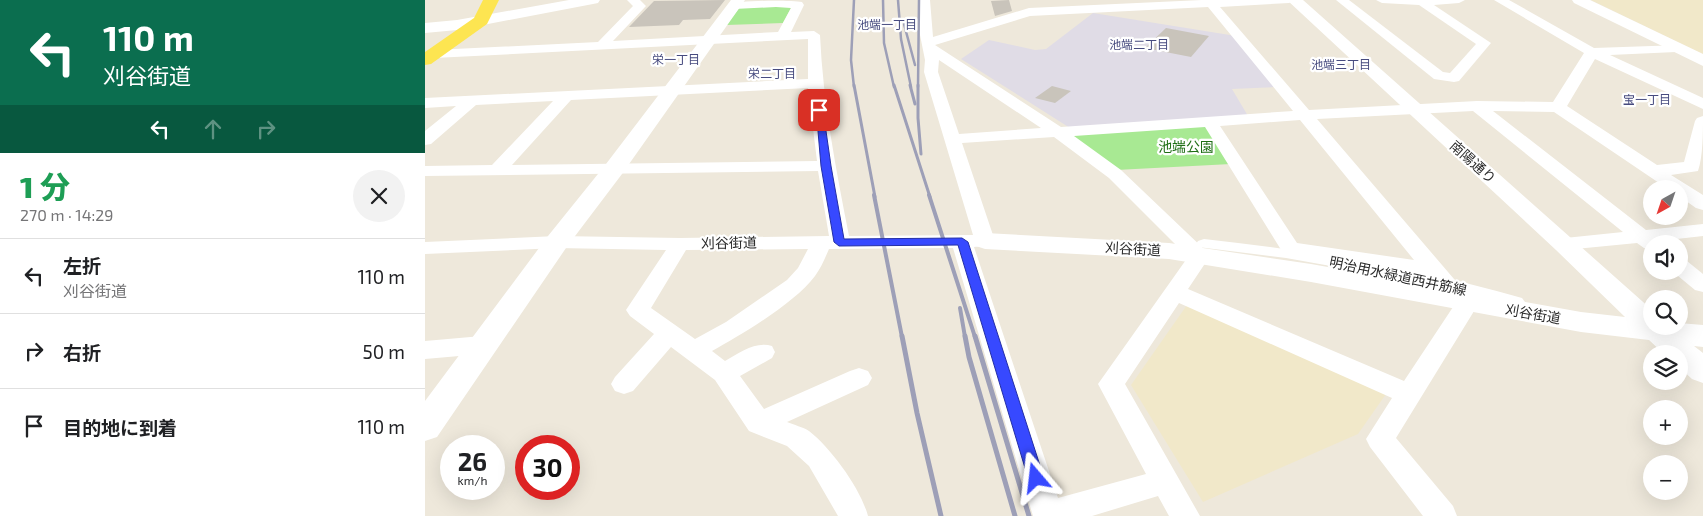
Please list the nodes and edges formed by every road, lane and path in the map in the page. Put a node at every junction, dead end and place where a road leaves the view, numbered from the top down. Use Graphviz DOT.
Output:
graph roads {
  1 [pos="491,0"];
  2 [pos="593,0"];
  3 [pos="633,0"];
  4 [pos="924,0"];
  5 [pos="1289,0"];
  6 [pos="1294,0"];
  7 [pos="1342,0"];
  8 [pos="1382,0"];
  9 [pos="1459,0"];
  10 [pos="1499,0"];
  11 [pos="1579,0"];
  12 [pos="736,2"];
  13 [pos="1210,2"];
  14 [pos="1422,2"];
  15 [pos="1120,4"];
  16 [pos="1027,6"];
  17 [pos="481,21"];
  18 [pos="425,28"];
  19 [pos="783,36"];
  20 [pos="708,40"];
  21 [pos="602,44"];
  22 [pos="929,45"];
  23 [pos="1676,48"];
  24 [pos="1592,52"];
  25 [pos="429,57"];
  26 [pos="1703,61"];
  27 [pos="815,83"];
  28 [pos="671,91"];
  29 [pos="566,96"];
  30 [pos="471,101"];
  31 [pos="425,103"];
  32 [pos="1703,104"];
  33 [pos="1477,106"];
  34 [pos="1558,107"];
  35 [pos="1415,109"];
  36 [pos="1303,115"];
  37 [pos="1703,121"];
  38 [pos="1210,122"];
  39 [pos="1057,131"];
  40 [pos="953,139"];
  41 [pos="425,140"];
  42 [pos="1700,148"];
  43 [pos="826,166"];
  44 [pos="498,168"];
  45 [pos="614,169"];
  46 [pos="425,170"];
  47 [pos="1654,171"];
  48 [pos="1703,204"];
  49 [pos="1703,230"];
  50 [pos="1675,235"];
  51 [pos="1643,237"];
  52 [pos="1643,240"];
  53 [pos="557,242"];
  54 [pos="831,242"];
  55 [pos="974,242"];
  56 [pos="680,244"];
  57 [pos="1565,244"];
  58 [pos="425,248"];
  59 [pos="1201,250"];
  60 [pos="1688,273"];
  61 [pos="1440,277"];
  62 [pos="1703,285"];
  63 [pos="1174,292"];
  64 [pos="1468,303"];
  65 [pos="1643,313"];
  66 [pos="1643,323"];
  67 [pos="1643,324"];
  68 [pos="1688,326"];
  69 [pos="1703,326"];
  70 [pos="1688,332"];
  71 [pos="669,333"];
  72 [pos="1666,335"];
  73 [pos="1703,336"];
  74 [pos="482,345"];
  75 [pos="425,350"];
  76 [pos="693,351"];
  77 [pos="763,352"];
  78 [pos="1703,371"];
  79 [pos="724,373"];
  80 [pos="859,378"];
  81 [pos="625,384"];
  82 [pos="1408,394"];
  83 [pos="759,422"];
  84 [pos="425,427"];
  85 [pos="1166,481"];
  86 [pos="1048,515"];
  87 [pos="853,516"];
  88 [pos="1185,516"];
  89 [pos="1442,516"];
  1 -- 17 [label="main road"];
  2 -- 17 [label="street"];
  3 -- 21 [label="street"];
  4 -- 22 [label="street"];
  5 -- 13 [label="street"];
  6 -- 35 [label="street, 南陽通り"];
  7 -- 14 [label="street"];
  8 -- 14 [label="street"];
  9 -- 14 [label="street"];
  10 -- 24 [label="street"];
  11 -- 23 [label="street"];
  12 -- 19 [label="street"];
  12 -- 20 [label="street"];
  13 -- 15 [label="street"];
  13 -- 36 [label="street"];
  15 -- 16 [label="street"];
  16 -- 22 [label="street"];
  17 -- 18 [label="street"];
  17 -- 25 [label="main road"];
  19 -- 20 [label="street"];
  19 -- 27 [label="street"];
  20 -- 21 [label="street"];
  20 -- 28 [label="street"];
  21 -- 25 [label="street"];
  22 -- 39 [label="street"];
  22 -- 40 [label="street"];
  23 -- 24 [label="street"];
  23 -- 26 [label="street"];
  24 -- 32 [label="street"];
  24 -- 34 [label="street"];
  27 -- 28 [label="street"];
  27 -- 43 [label="street"];
  28 -- 29 [label="street"];
  28 -- 45 [label="street"];
  29 -- 30 [label="street"];
  29 -- 44 [label="street"];
  30 -- 31 [label="street"];
  30 -- 41 [label="street"];
  33 -- 34 [label="street"];
  33 -- 35 [label="street"];
  33 -- 51 [label="street"];
  34 -- 47 [label="street"];
  35 -- 36 [label="street"];
  35 -- 57 [label="street, 南陽通り"];
  36 -- 38 [label="street"];
  36 -- 61 [label="street"];
  37 -- 42 [label="street"];
  38 -- 39 [label="street"];
  38 -- 61 [label="street"];
  39 -- 40 [label="street"];
  39 -- 59 [label="street"];
  40 -- 55 [label="street"];
  42 -- 47 [label="street"];
  43 -- 45 [label="street"];
  43 -- 54 [label="street"];
  44 -- 45 [label="street"];
  44 -- 46 [label="street"];
  45 -- 53 [label="street"];
  47 -- 48 [label="street"];
  49 -- 50 [label="street"];
  52 -- 57 [label="street"];
  53 -- 56 [label="street, 刈谷街道"];
  53 -- 58 [label="street, 刈谷街道"];
  53 -- 74 [label="street"];
  54 -- 55 [label="street, 刈谷街道"];
  54 -- 56 [label="street, 刈谷街道"];
  54 -- 76 [label="street"];
  55 -- 59 [label="street, 刈谷街道"];
  55 -- 86 [label="street"];
  56 -- 71 [label="street"];
  57 -- 65 [label="street, 南陽通り"];
  59 -- 61 [label="street, 明治用水緑道西井筋線"];
  59 -- 63 [label="street"];
  59 -- 64 [label="street, 刈谷街道"];
  60 -- 62 [label="street"];
  61 -- 64 [label="street"];
  61 -- 66 [label="street, 明治用水緑道西井筋線"];
  63 -- 82 [label="street"];
  63 -- 85 [label="street"];
  64 -- 67 [label="street, 刈谷街道"];
  64 -- 82 [label="street"];
  68 -- 69 [label="street, 明治用水緑道西井筋線"];
  70 -- 73 [label="street, 刈谷街道"];
  71 -- 76 [label="street"];
  71 -- 81 [label="street"];
  72 -- 78 [label="street, 南陽通り"];
  74 -- 75 [label="street"];
  74 -- 84 [label="street"];
  76 -- 79 [label="street"];
  77 -- 79 [label="street"];
  79 -- 83 [label="street"];
  80 -- 83 [label="street"];
  82 -- 89 [label="street"];
  83 -- 87 [label="street"];
  85 -- 86 [label="street"];
  85 -- 88 [label="street"];
}
